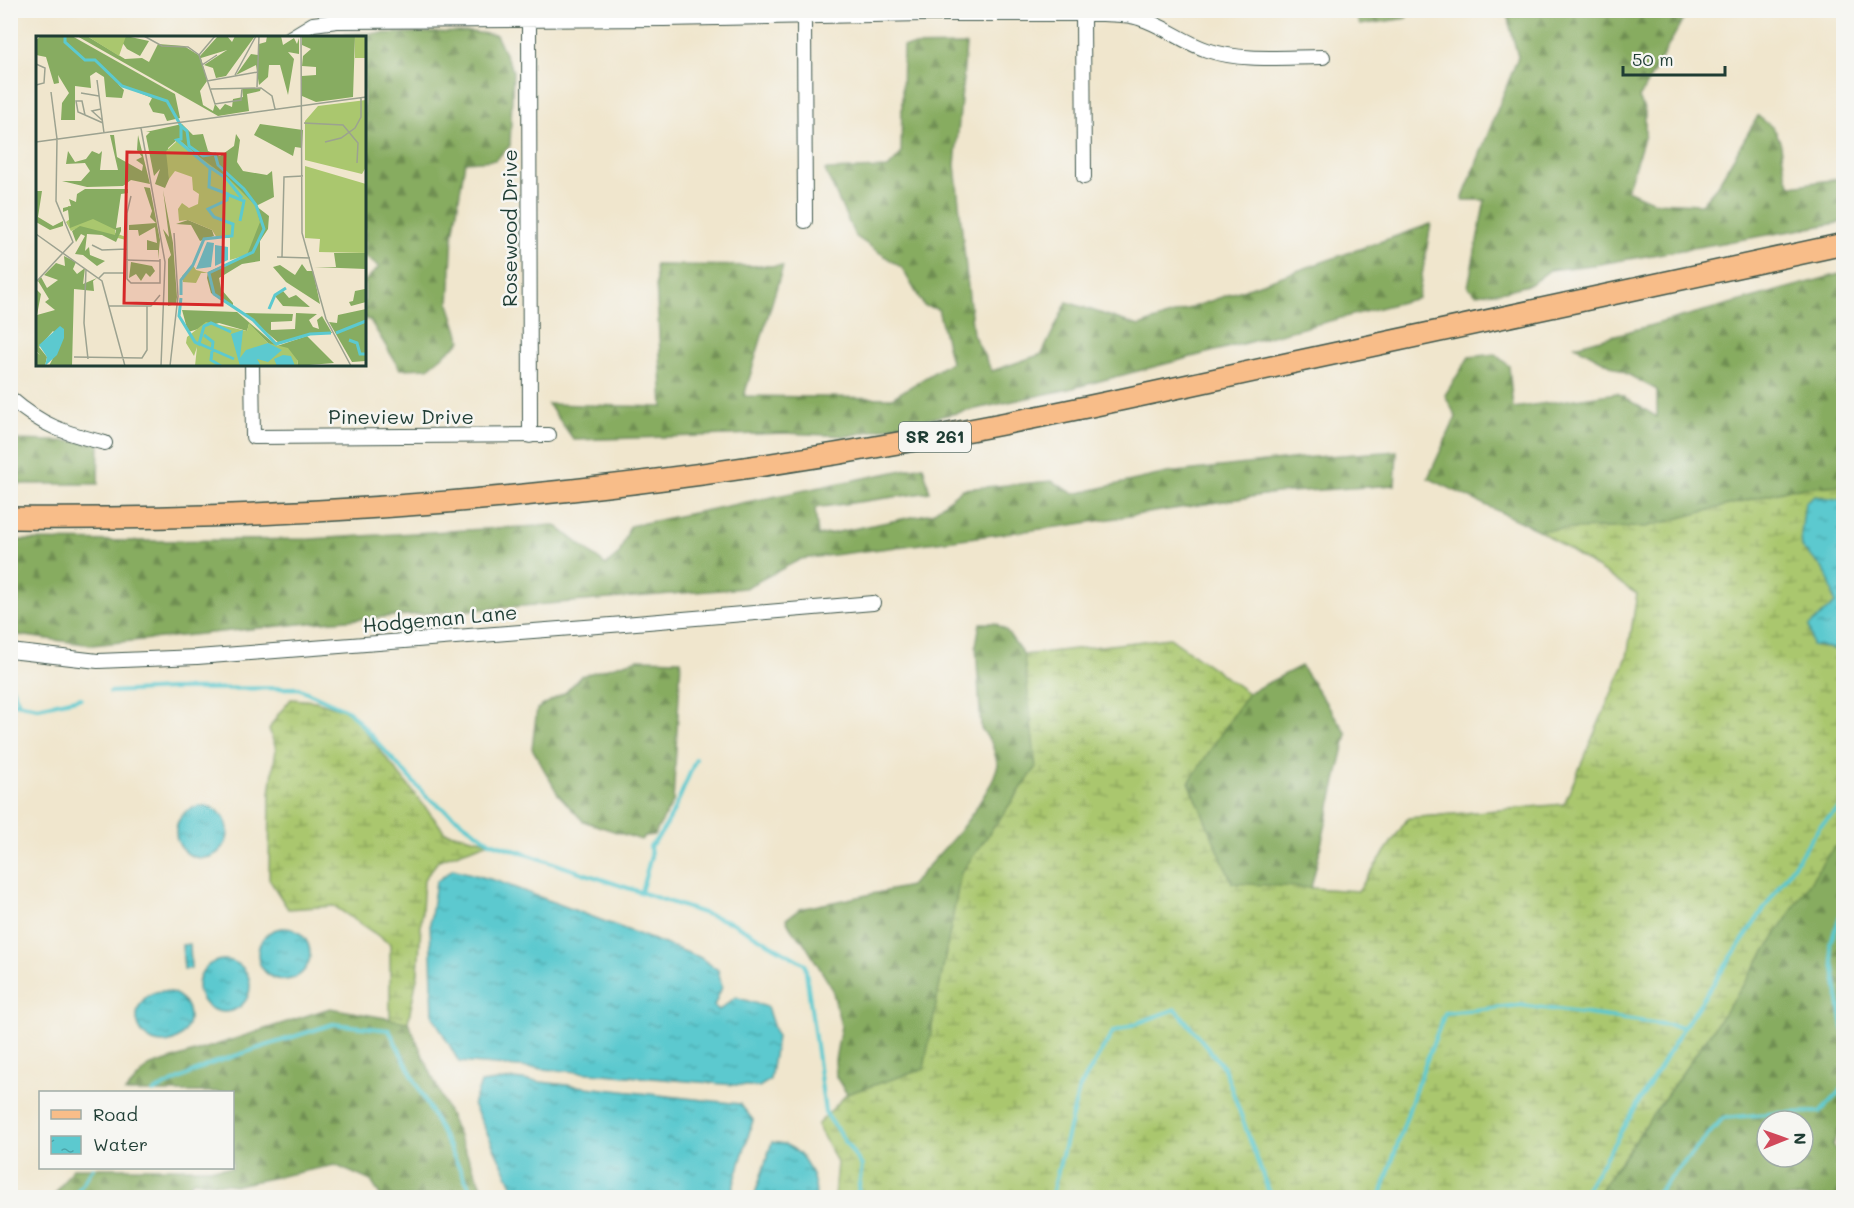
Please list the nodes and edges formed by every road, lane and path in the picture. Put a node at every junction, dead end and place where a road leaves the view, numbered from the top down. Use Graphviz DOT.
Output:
graph roads {
  1 [pos="374,15"];
  2 [pos="664,15"];
  3 [pos="1083,15"];
  4 [pos="804,17"];
  5 [pos="529,21"];
  6 [pos="293,36"];
  7 [pos="1323,57"];
  8 [pos="1084,177"];
  9 [pos="805,221"];
  10 [pos="1844,244"];
  11 [pos="252,366"];
  12 [pos="10,398"];
  13 [pos="549,435"];
  14 [pos="530,436"];
  15 [pos="105,443"];
  16 [pos="10,518"];
  17 [pos="873,603"];
  18 [pos="10,651"];
  1 -- 5 [label="street"];
  1 -- 6 [label="street"];
  2 -- 4 [label="street"];
  2 -- 5 [label="street"];
  3 -- 4 [label="street"];
  3 -- 7 [label="street"];
  3 -- 8 [label="street"];
  4 -- 9 [label="street"];
  5 -- 14 [label="street, Rosewood Drive"];
  10 -- 16 [label="main road, SR 261"];
  11 -- 14 [label="street, Pineview Drive"];
  12 -- 15 [label="street"];
  13 -- 14 [label="street, Pineview Drive"];
  17 -- 18 [label="street, Hodgeman Lane"];
}
